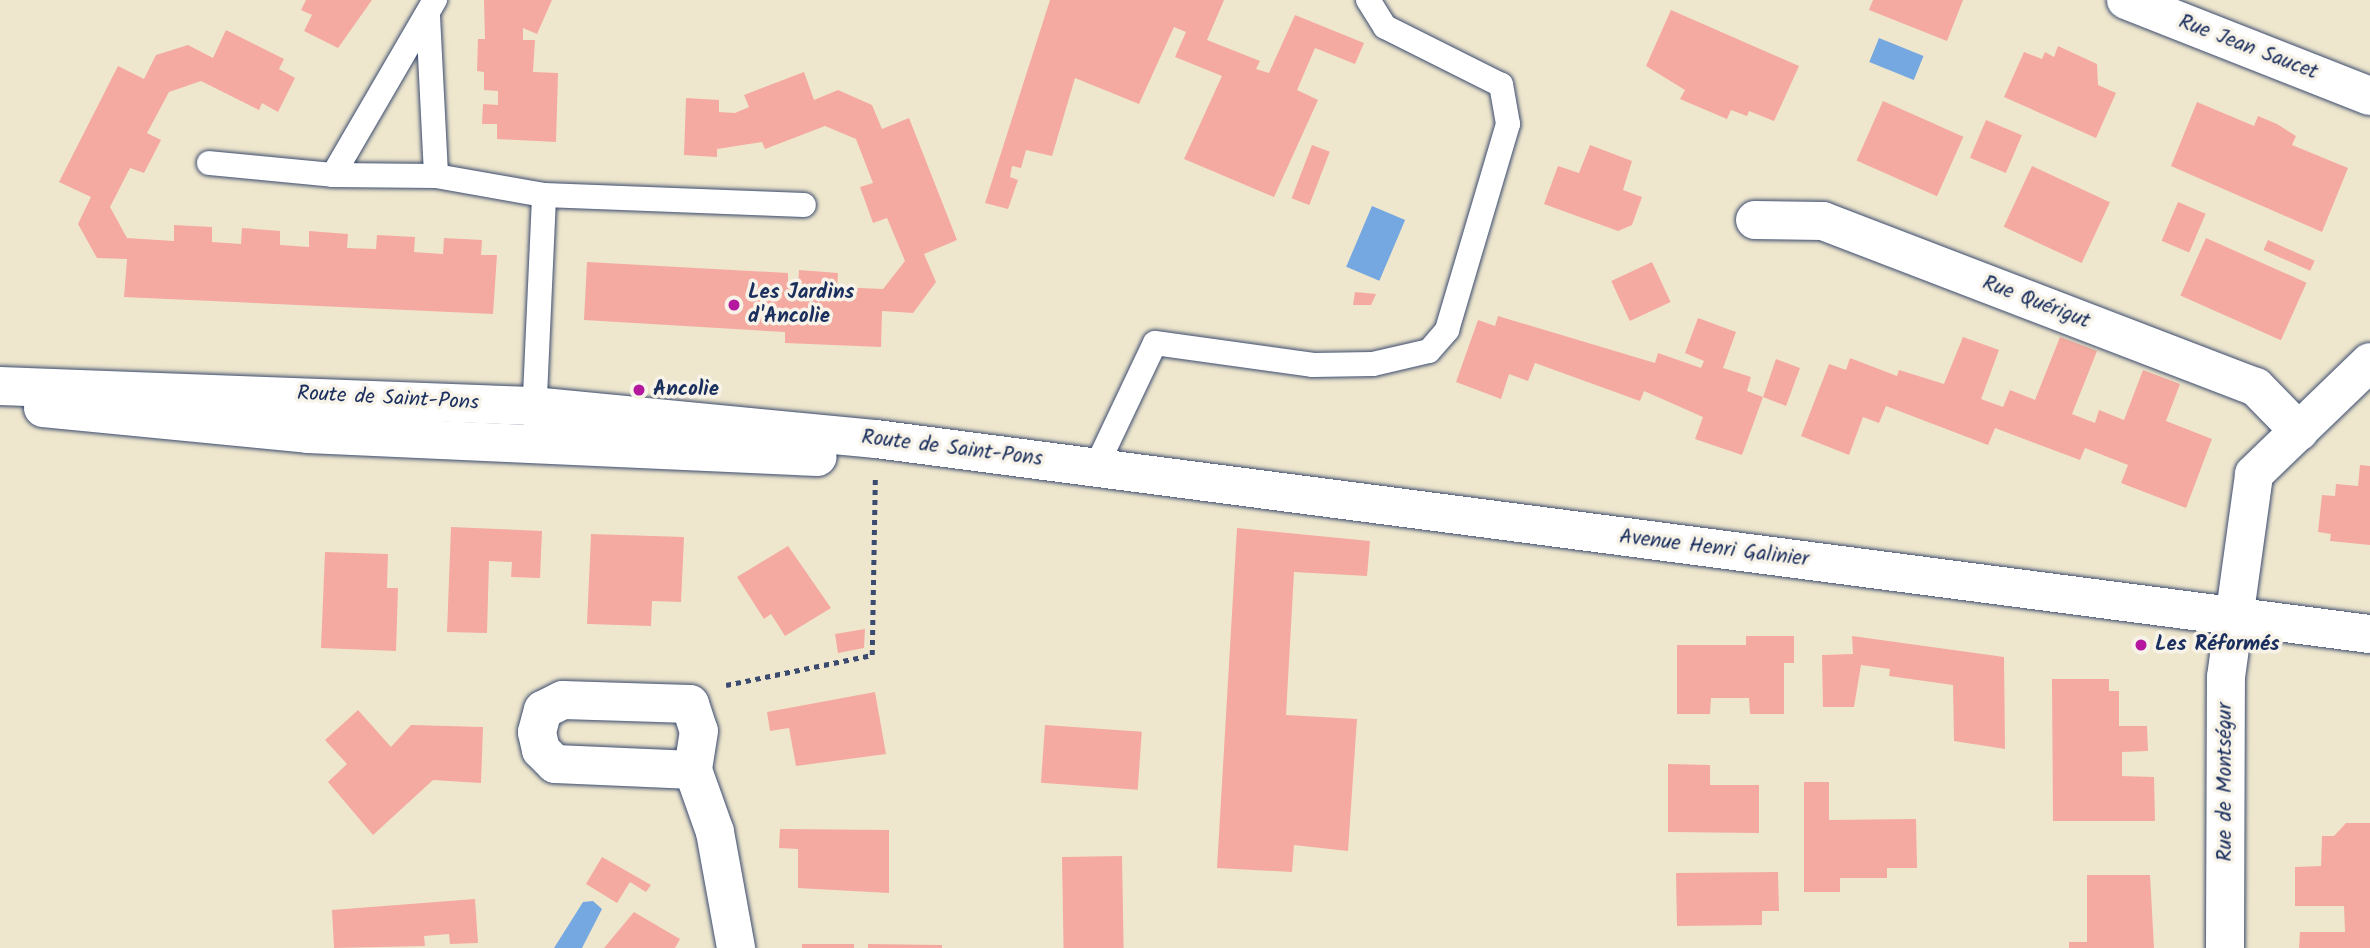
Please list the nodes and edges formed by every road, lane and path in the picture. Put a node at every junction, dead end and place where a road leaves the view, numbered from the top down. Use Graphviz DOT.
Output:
graph roads {
  1 [pos="1368,0"];
  2 [pos="2126,0"];
  3 [pos="431,8"];
  4 [pos="2370,96"];
  5 [pos="209,163"];
  6 [pos="333,175"];
  7 [pos="436,176"];
  8 [pos="544,195"];
  9 [pos="804,205"];
  10 [pos="1755,220"];
  11 [pos="2370,362"];
  12 [pos="0,386"];
  13 [pos="0,402"];
  14 [pos="533,415"];
  15 [pos="2299,431"];
  16 [pos="308,434"];
  17 [pos="574,448"];
  18 [pos="875,459"];
  19 [pos="1057,463"];
  20 [pos="1096,467"];
  21 [pos="2234,617"];
  22 [pos="2370,634"];
  23 [pos="690,705"];
  24 [pos="693,770"];
  25 [pos="736,948"];
  26 [pos="2225,948"];
  1 -- 20 [label="lane"];
  2 -- 4 [label="main road, Rue Jean Saucet"];
  3 -- 6 [label="lane"];
  3 -- 7 [label="lane"];
  5 -- 6 [label="lane"];
  6 -- 7 [label="lane"];
  7 -- 8 [label="lane"];
  8 -- 9 [label="lane"];
  8 -- 14 [label="lane"];
  10 -- 15 [label="main road, Rue Quérigut"];
  11 -- 15 [label="main road"];
  12 -- 14 [label="main road, Route de Saint-Pons"];
  13 -- 16 [label="main road, Route de Saint-Pons"];
  14 -- 16 [label="lane"];
  14 -- 17 [label="lane"];
  14 -- 19 [label="main road, Route de Saint-Pons"];
  15 -- 21 [label="main road"];
  16 -- 17 [label="main road, Route de Saint-Pons"];
  17 -- 18 [label="main road, Route de Saint-Pons"];
  18 -- 19 [label="main road, Route de Saint-Pons"];
  18 -- 23 [label="path"];
  19 -- 20 [label="main road, Avenue Henri Galinier"];
  20 -- 21 [label="main road, Avenue Henri Galinier"];
  21 -- 22 [label="main road, Avenue Henri Galinier"];
  21 -- 26 [label="main road, Rue de Montségur"];
  23 -- 24 [label="main road"];
  23 -- 24 [label="main road"];
  24 -- 25 [label="main road"];
}
